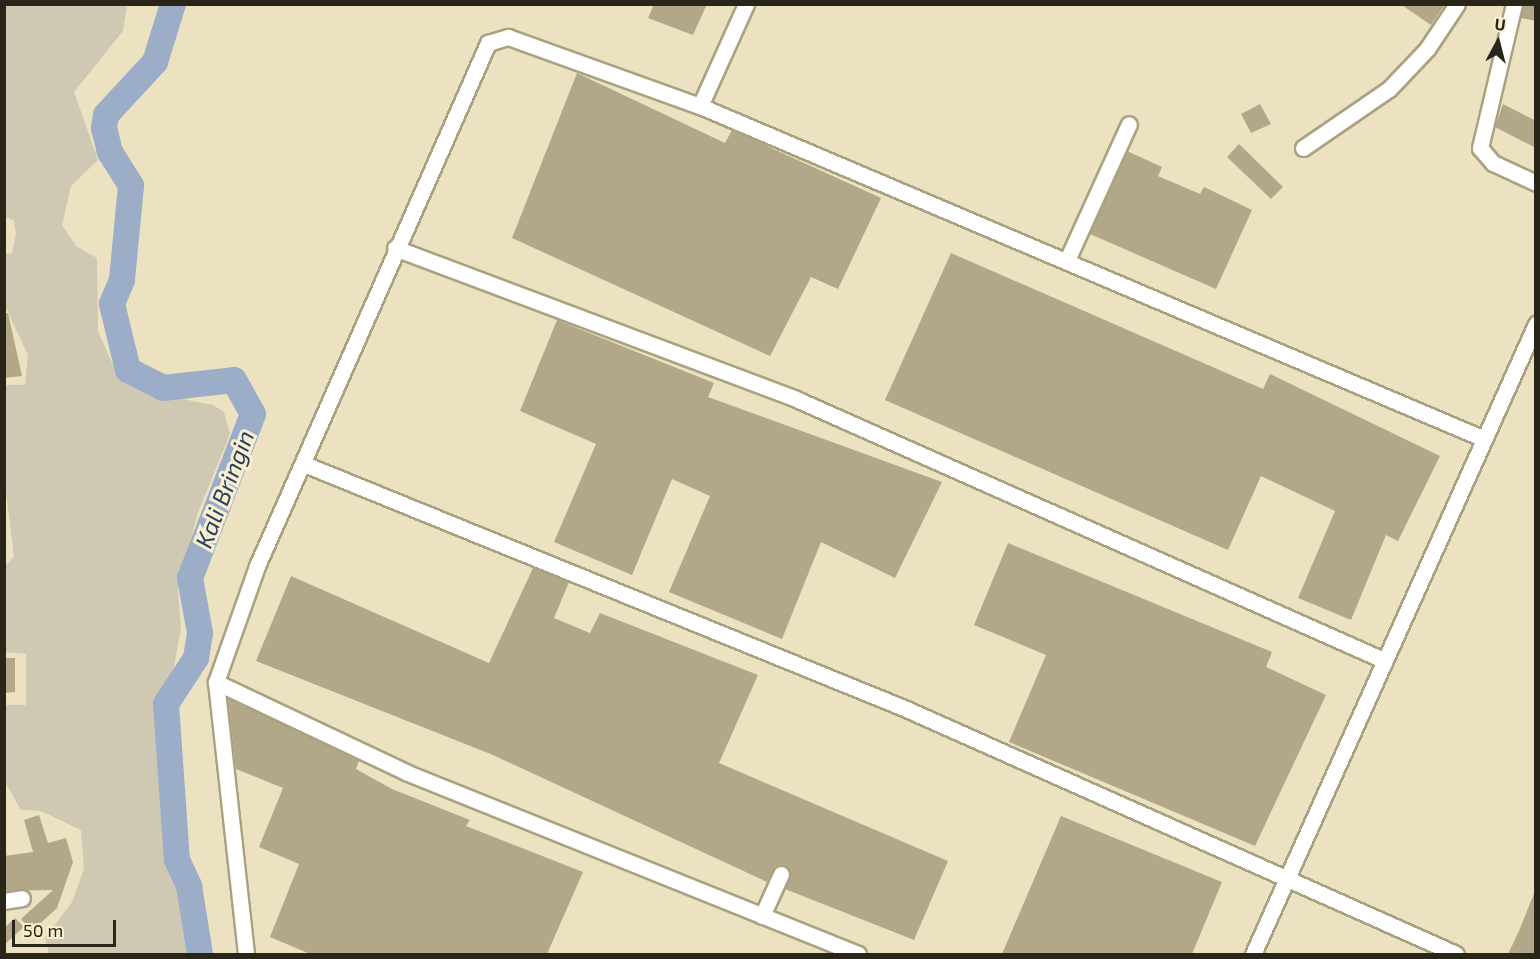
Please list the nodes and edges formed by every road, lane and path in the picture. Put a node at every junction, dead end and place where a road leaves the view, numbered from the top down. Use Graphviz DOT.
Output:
graph roads {
  1 [pos="746,4"];
  2 [pos="1457,4"];
  3 [pos="1514,4"];
  4 [pos="700,106"];
  5 [pos="1130,124"];
  6 [pos="1303,148"];
  7 [pos="1536,183"];
  8 [pos="394,248"];
  9 [pos="1067,260"];
  10 [pos="1536,324"];
  11 [pos="1532,343"];
  12 [pos="1482,438"];
  13 [pos="304,464"];
  14 [pos="1381,659"];
  15 [pos="216,682"];
  16 [pos="780,874"];
  17 [pos="1284,880"];
  18 [pos="21,898"];
  19 [pos="4,901"];
  20 [pos="762,916"];
  21 [pos="246,954"];
  22 [pos="858,954"];
  23 [pos="1253,954"];
  24 [pos="1456,954"];
  1 -- 4 [label="street"];
  2 -- 6 [label="street"];
  3 -- 7 [label="street"];
  4 -- 8 [label="street"];
  4 -- 9 [label="street"];
  5 -- 9 [label="street"];
  8 -- 13 [label="street"];
  8 -- 14 [label="street"];
  9 -- 12 [label="street"];
  10 -- 11 [label="street"];
  11 -- 12 [label="street"];
  12 -- 14 [label="street"];
  13 -- 15 [label="street"];
  13 -- 17 [label="street"];
  14 -- 17 [label="street"];
  15 -- 20 [label="street"];
  15 -- 21 [label="street"];
  16 -- 20 [label="street"];
  17 -- 23 [label="street"];
  17 -- 24 [label="street"];
  18 -- 19 [label="street"];
  20 -- 22 [label="street"];
}
